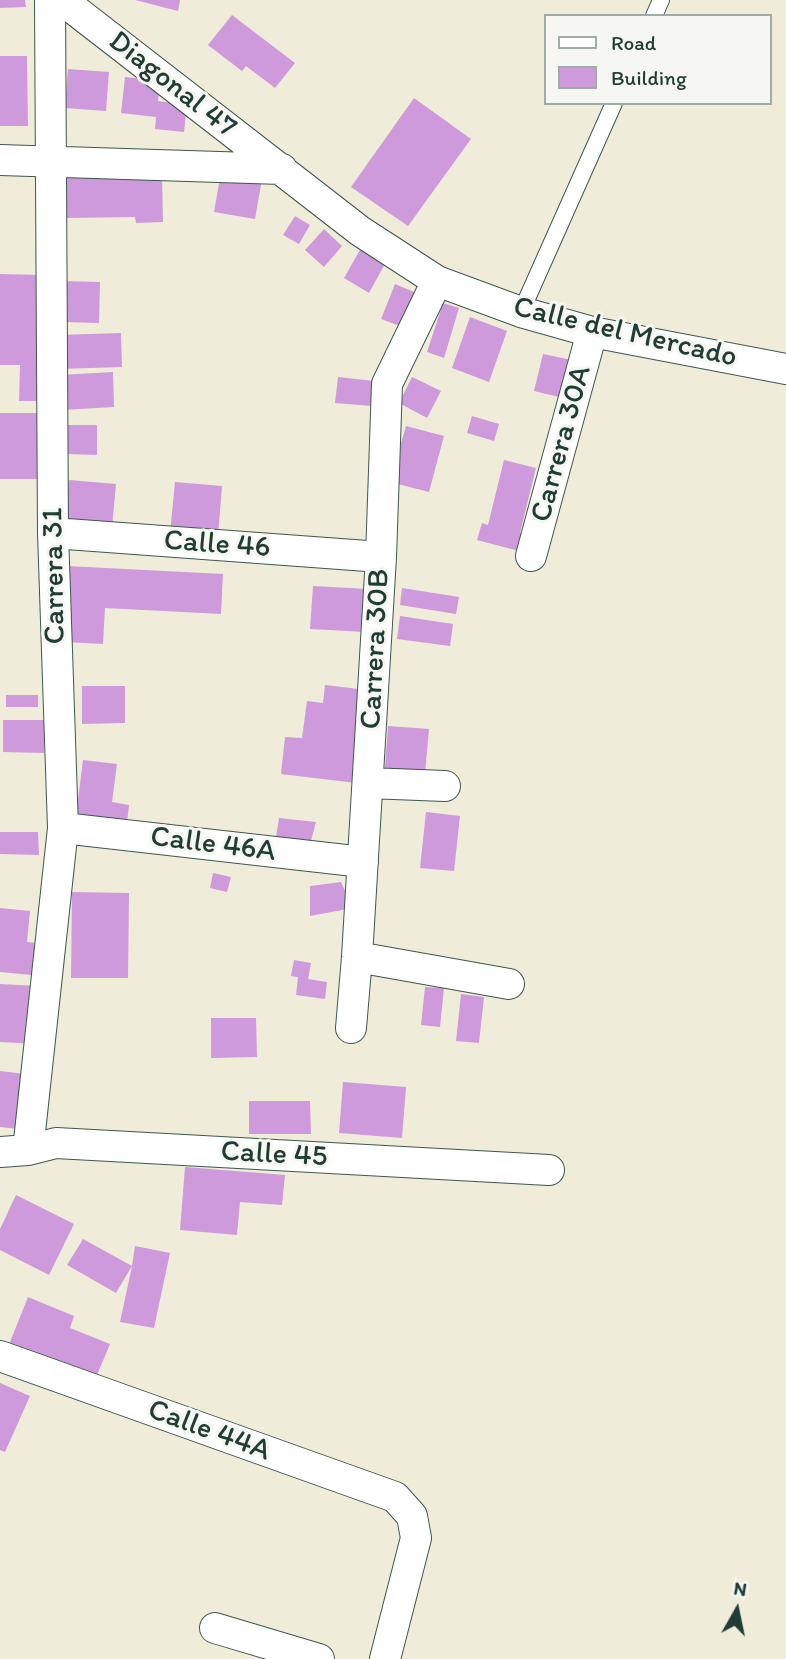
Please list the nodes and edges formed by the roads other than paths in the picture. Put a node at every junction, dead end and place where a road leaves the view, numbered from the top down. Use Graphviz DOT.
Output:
graph roads {
  1 [pos="50,0"];
  2 [pos="62,0"];
  3 [pos="613,105"];
  4 [pos="0,160"];
  5 [pos="52,161"];
  6 [pos="282,169"];
  7 [pos="437,281"];
  8 [pos="521,313"];
  9 [pos="592,332"];
  10 [pos="786,369"];
  11 [pos="53,533"];
  12 [pos="531,556"];
  13 [pos="381,557"];
  14 [pos="368,783"];
  15 [pos="445,786"];
  16 [pos="63,828"];
  17 [pos="363,862"];
  18 [pos="358,957"];
  19 [pos="509,984"];
  20 [pos="351,1028"];
  21 [pos="14,1151"];
  22 [pos="549,1170"];
  23 [pos="0,1356"];
  24 [pos="215,1628"];
  25 [pos="319,1659"];
  26 [pos="385,1659"];
  1 -- 5 [label="street, Carrera 31"];
  2 -- 6 [label="street, Diagonal 47"];
  3 -- 8 [label="lane"];
  4 -- 5 [label="street"];
  5 -- 6 [label="street"];
  5 -- 11 [label="street, Carrera 31"];
  6 -- 7 [label="street, Calle del Mercado"];
  7 -- 8 [label="street, Calle del Mercado"];
  7 -- 13 [label="street, Carrera 30B"];
  8 -- 9 [label="street, Calle del Mercado"];
  9 -- 10 [label="street, Calle del Mercado"];
  9 -- 12 [label="street, Carrera 30A"];
  11 -- 13 [label="street, Calle 46"];
  11 -- 16 [label="street, Carrera 31"];
  13 -- 14 [label="street, Carrera 30B"];
  14 -- 15 [label="street"];
  14 -- 17 [label="street, Carrera 30B"];
  16 -- 17 [label="street, Calle 46A"];
  16 -- 21 [label="street, Carrera 31"];
  17 -- 18 [label="street, Carrera 30B"];
  18 -- 19 [label="street"];
  18 -- 20 [label="street, Carrera 30B"];
  21 -- 22 [label="street, Calle 45"];
  23 -- 26 [label="street, Calle 44A"];
  24 -- 25 [label="street"];
}
